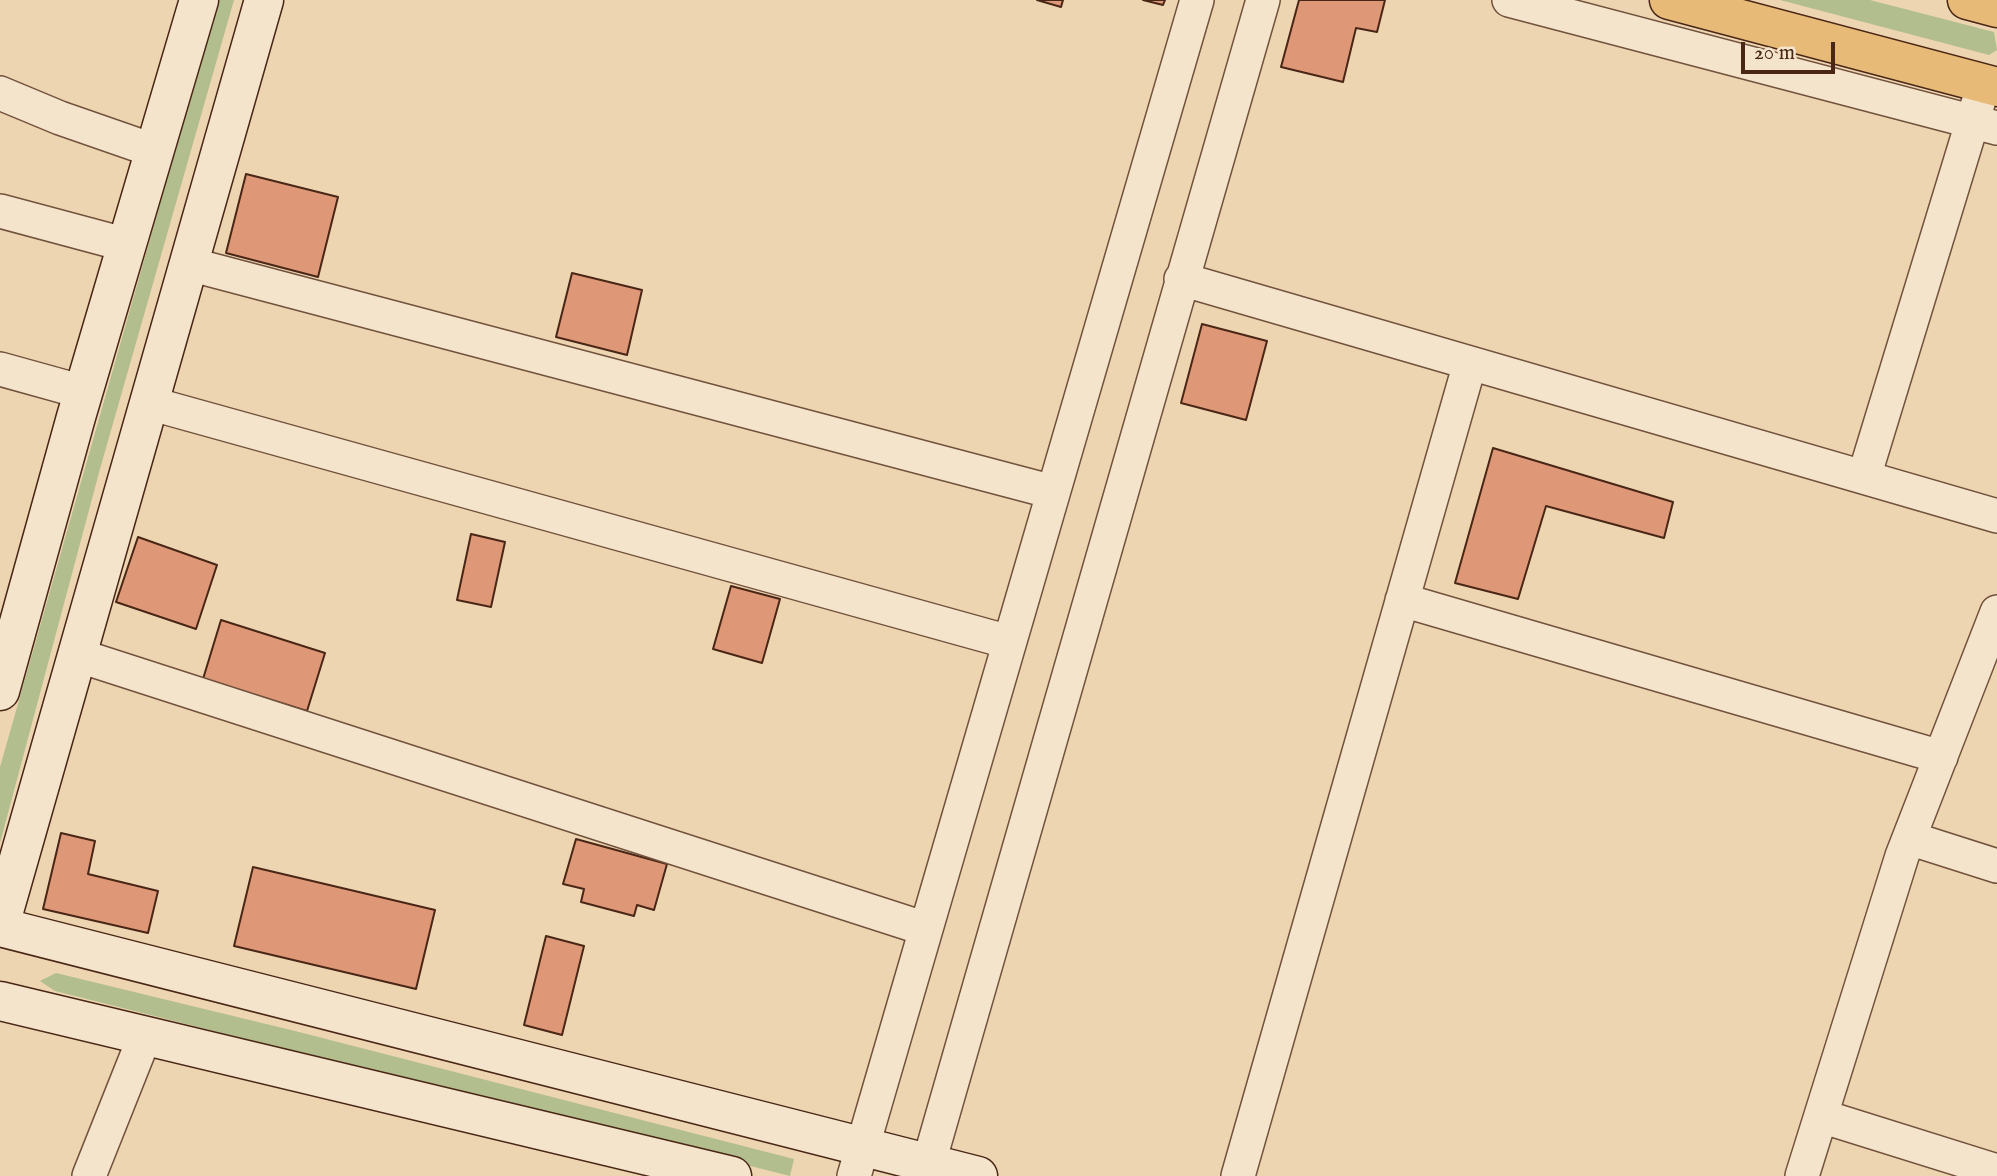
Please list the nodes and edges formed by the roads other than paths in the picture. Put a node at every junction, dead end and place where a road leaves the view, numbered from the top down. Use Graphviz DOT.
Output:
graph roads {
  1 [pos="200,0"];
  2 [pos="264,0"];
  3 [pos="1197,0"];
  4 [pos="1263,0"];
  5 [pos="1509,0"];
  6 [pos="1669,0"];
  7 [pos="1967,0"];
  8 [pos="1997,8"];
  9 [pos="1990,85"];
  10 [pos="0,93"];
  11 [pos="1986,125"];
  12 [pos="155,151"];
  13 [pos="0,211"];
  14 [pos="127,246"];
  15 [pos="188,264"];
  16 [pos="1181,279"];
  17 [pos="1470,363"];
  18 [pos="0,369"];
  19 [pos="83,392"];
  20 [pos="149,403"];
  21 [pos="1864,477"];
  22 [pos="1053,492"];
  23 [pos="1997,516"];
  24 [pos="1402,600"];
  25 [pos="1997,612"];
  26 [pos="1009,642"];
  27 [pos="77,655"];
  28 [pos="3,667"];
  29 [pos="1941,757"];
  30 [pos="1909,838"];
  31 [pos="1997,866"];
  32 [pos="0,926"];
  33 [pos="926,929"];
  34 [pos="0,1001"];
  35 [pos="144,1038"];
  36 [pos="1821,1116"];
  37 [pos="859,1160"];
  38 [pos="927,1169"];
  39 [pos="1997,1171"];
  40 [pos="89,1176"];
  41 [pos="732,1176"];
  42 [pos="978,1176"];
  43 [pos="1238,1176"];
  44 [pos="1802,1176"];
  1 -- 12 [label="main road"];
  2 -- 15 [label="main road"];
  3 -- 22 [label="street"];
  4 -- 16 [label="street"];
  5 -- 11 [label="street"];
  6 -- 9 [label="main road"];
  7 -- 8 [label="main road"];
  9 -- 11 [label="street"];
  10 -- 12 [label="street"];
  11 -- 21 [label="street"];
  12 -- 14 [label="main road"];
  13 -- 14 [label="street"];
  14 -- 19 [label="main road"];
  15 -- 20 [label="main road"];
  15 -- 22 [label="street"];
  16 -- 17 [label="street"];
  16 -- 38 [label="street"];
  17 -- 21 [label="street"];
  17 -- 24 [label="street"];
  18 -- 19 [label="street"];
  19 -- 28 [label="main road"];
  20 -- 26 [label="street"];
  20 -- 27 [label="main road"];
  21 -- 23 [label="street"];
  22 -- 26 [label="street"];
  24 -- 29 [label="street"];
  24 -- 43 [label="street"];
  25 -- 29 [label="street"];
  26 -- 33 [label="street"];
  27 -- 32 [label="main road"];
  27 -- 33 [label="street"];
  29 -- 30 [label="street"];
  30 -- 31 [label="street"];
  30 -- 36 [label="street"];
  32 -- 37 [label="main road"];
  33 -- 37 [label="street"];
  34 -- 35 [label="main road"];
  35 -- 40 [label="street"];
  35 -- 41 [label="main road"];
  36 -- 39 [label="street"];
  36 -- 44 [label="street"];
  37 -- 38 [label="main road"];
  38 -- 42 [label="main road"];
}
